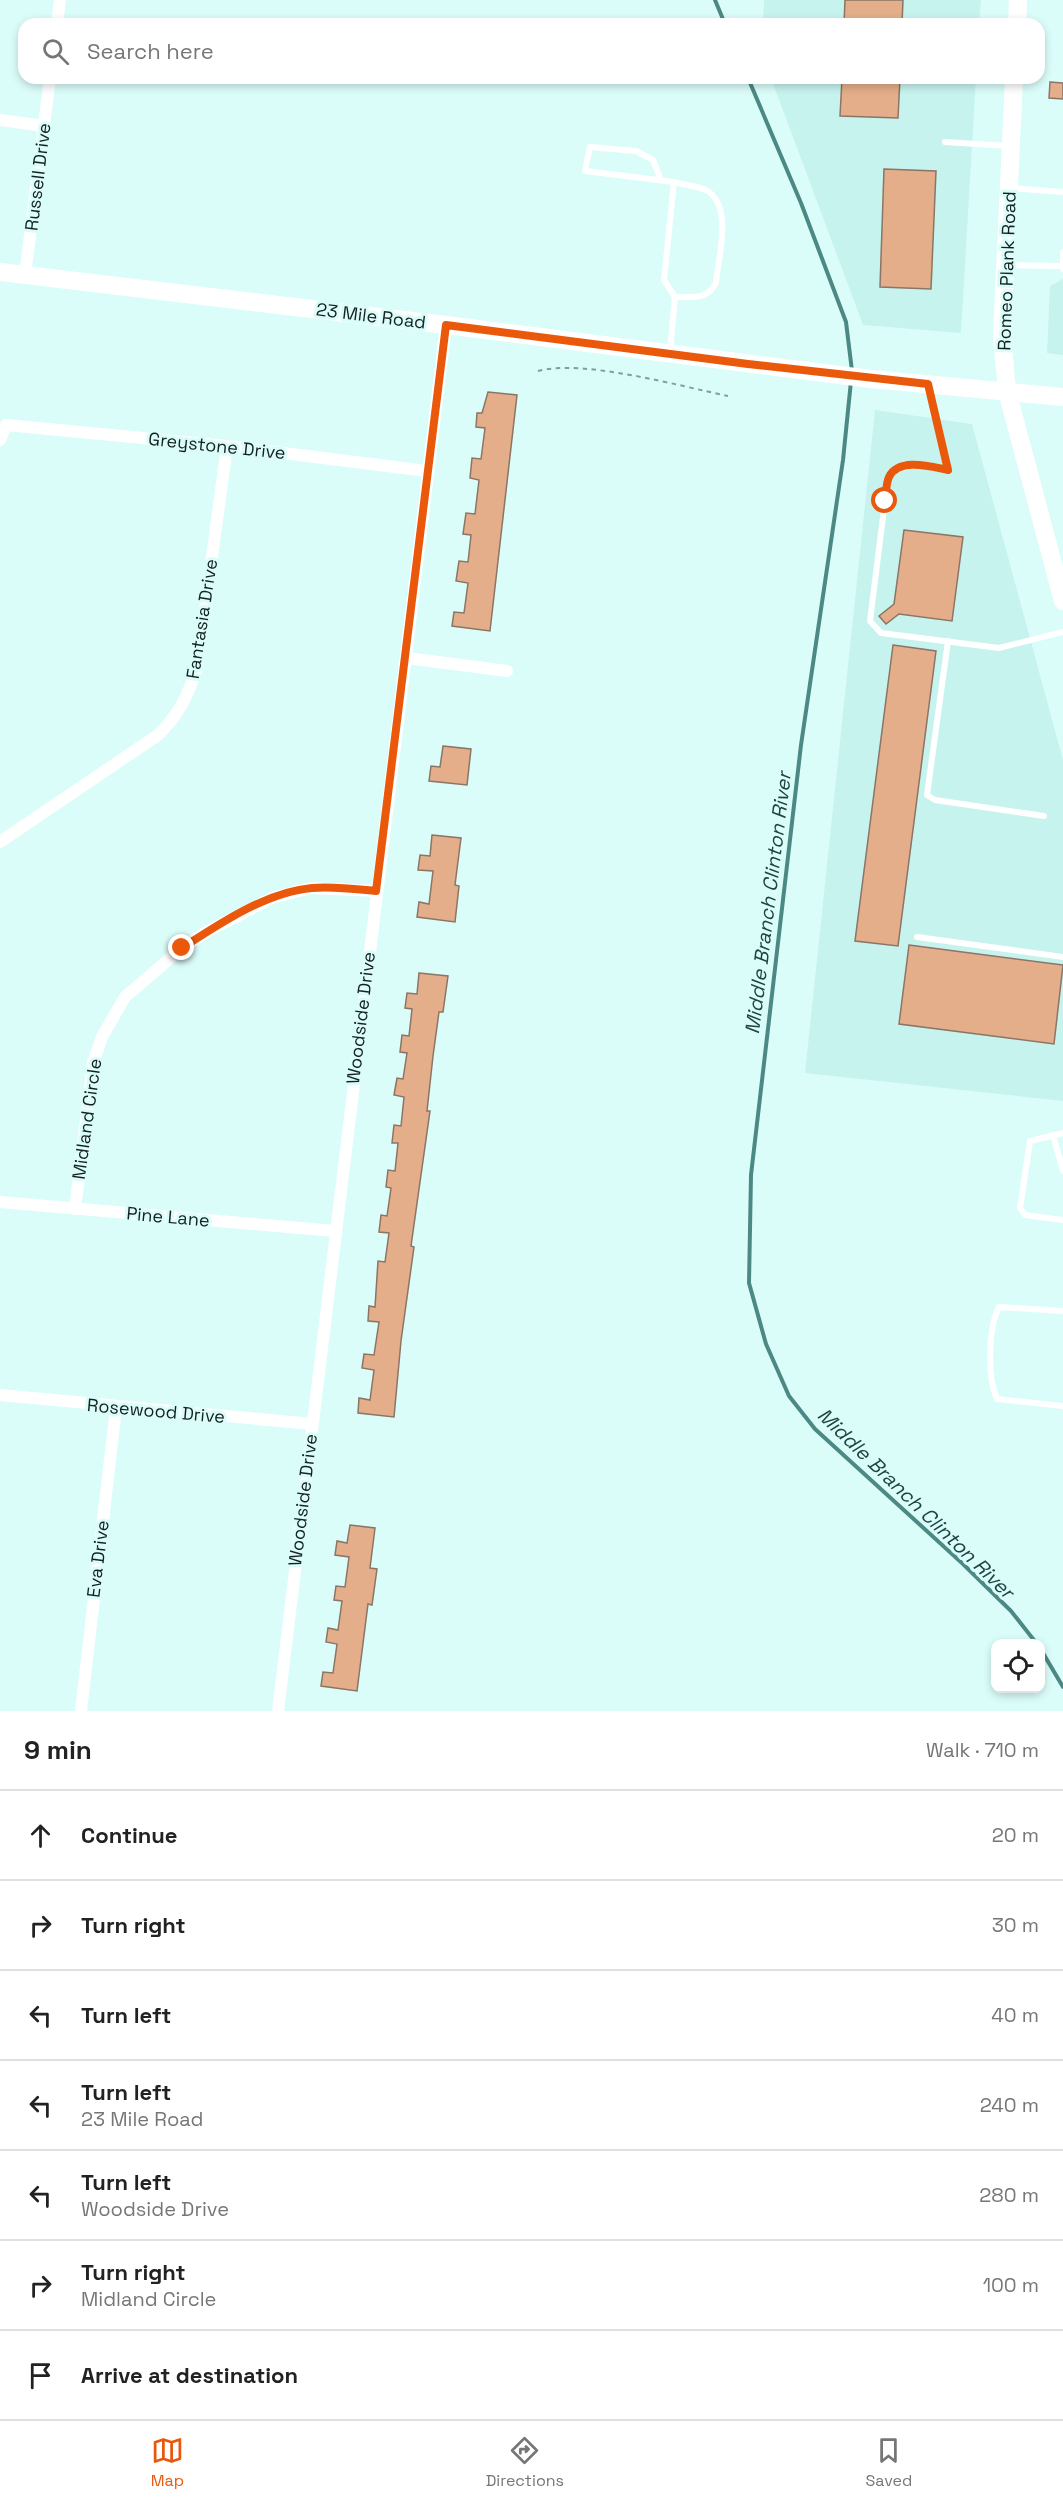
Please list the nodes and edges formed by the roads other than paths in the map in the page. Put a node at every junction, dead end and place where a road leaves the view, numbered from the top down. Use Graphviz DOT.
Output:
graph roads {
  1 [pos="60,0"];
  2 [pos="1018,0"];
  3 [pos="58,18"];
  4 [pos="1017,18"];
  5 [pos="49,84"];
  6 [pos="1014,84"];
  7 [pos="0,120"];
  8 [pos="44,126"];
  9 [pos="945,142"];
  10 [pos="1011,146"];
  11 [pos="661,180"];
  12 [pos="674,182"];
  13 [pos="1009,188"];
  14 [pos="1063,192"];
  15 [pos="1063,252"];
  16 [pos="1006,265"];
  17 [pos="1062,268"];
  18 [pos="0,273"];
  19 [pos="26,275"];
  20 [pos="675,297"];
  21 [pos="446,325"];
  22 [pos="670,353"];
  23 [pos="928,384"];
  24 [pos="1007,392"];
  25 [pos="1063,397"];
  26 [pos="0,440"];
  27 [pos="227,446"];
  28 [pos="427,471"];
  29 [pos="1063,600"];
  30 [pos="1063,632"];
  31 [pos="948,641"];
  32 [pos="407,658"];
  33 [pos="507,671"];
  34 [pos="1044,816"];
  35 [pos="0,842"];
  36 [pos="376,891"];
  37 [pos="917,937"];
  38 [pos="1063,957"];
  39 [pos="1063,1132"];
  40 [pos="1053,1135"];
  41 [pos="1063,1172"];
  42 [pos="0,1202"];
  43 [pos="75,1209"];
  44 [pos="1063,1220"];
  45 [pos="335,1231"];
  46 [pos="1063,1311"];
  47 [pos="0,1395"];
  48 [pos="1063,1406"];
  49 [pos="116,1408"];
  50 [pos="312,1424"];
  51 [pos="81,1711"];
  52 [pos="278,1711"];
  1 -- 3 [label="street"];
  2 -- 4 [label="main road"];
  5 -- 8 [label="street, Russell Drive"];
  6 -- 10 [label="main road, Romeo Plank Road"];
  7 -- 8 [label="street"];
  8 -- 19 [label="street, Russell Drive"];
  9 -- 10 [label="lane"];
  10 -- 13 [label="main road, Romeo Plank Road"];
  11 -- 11 [label="lane"];
  11 -- 12 [label="lane"];
  12 -- 20 [label="lane"];
  12 -- 20 [label="lane"];
  13 -- 14 [label="lane"];
  13 -- 16 [label="main road, Romeo Plank Road"];
  15 -- 17 [label="lane"];
  16 -- 17 [label="lane"];
  16 -- 24 [label="main road, Romeo Plank Road"];
  18 -- 19 [label="main road, 23 Mile Road"];
  19 -- 21 [label="main road, 23 Mile Road"];
  20 -- 22 [label="lane"];
  21 -- 22 [label="main road, 23 Mile Road"];
  21 -- 28 [label="street, Woodside Drive"];
  22 -- 23 [label="main road, 23 Mile Road"];
  23 -- 24 [label="main road, 23 Mile Road"];
  23 -- 31 [label="lane"];
  24 -- 25 [label="main road, 23 Mile Road"];
  24 -- 29 [label="main road, Romeo Plank Road"];
  26 -- 27 [label="street, Greystone Drive"];
  27 -- 28 [label="street, Greystone Drive"];
  27 -- 35 [label="street, Fantasia Drive"];
  28 -- 32 [label="street, Woodside Drive"];
  30 -- 31 [label="lane"];
  31 -- 34 [label="lane"];
  32 -- 33 [label="street"];
  32 -- 36 [label="street, Woodside Drive"];
  36 -- 43 [label="street, Midland Circle"];
  36 -- 45 [label="street, Woodside Drive"];
  37 -- 38 [label="lane"];
  39 -- 40 [label="lane"];
  40 -- 41 [label="lane"];
  40 -- 44 [label="lane"];
  42 -- 43 [label="street, Pine Lane"];
  43 -- 45 [label="street, Pine Lane"];
  45 -- 50 [label="street, Woodside Drive"];
  46 -- 48 [label="lane"];
  47 -- 49 [label="street, Rosewood Drive"];
  49 -- 50 [label="street, Rosewood Drive"];
  49 -- 51 [label="street, Eva Drive"];
  50 -- 52 [label="street, Woodside Drive"];
}
